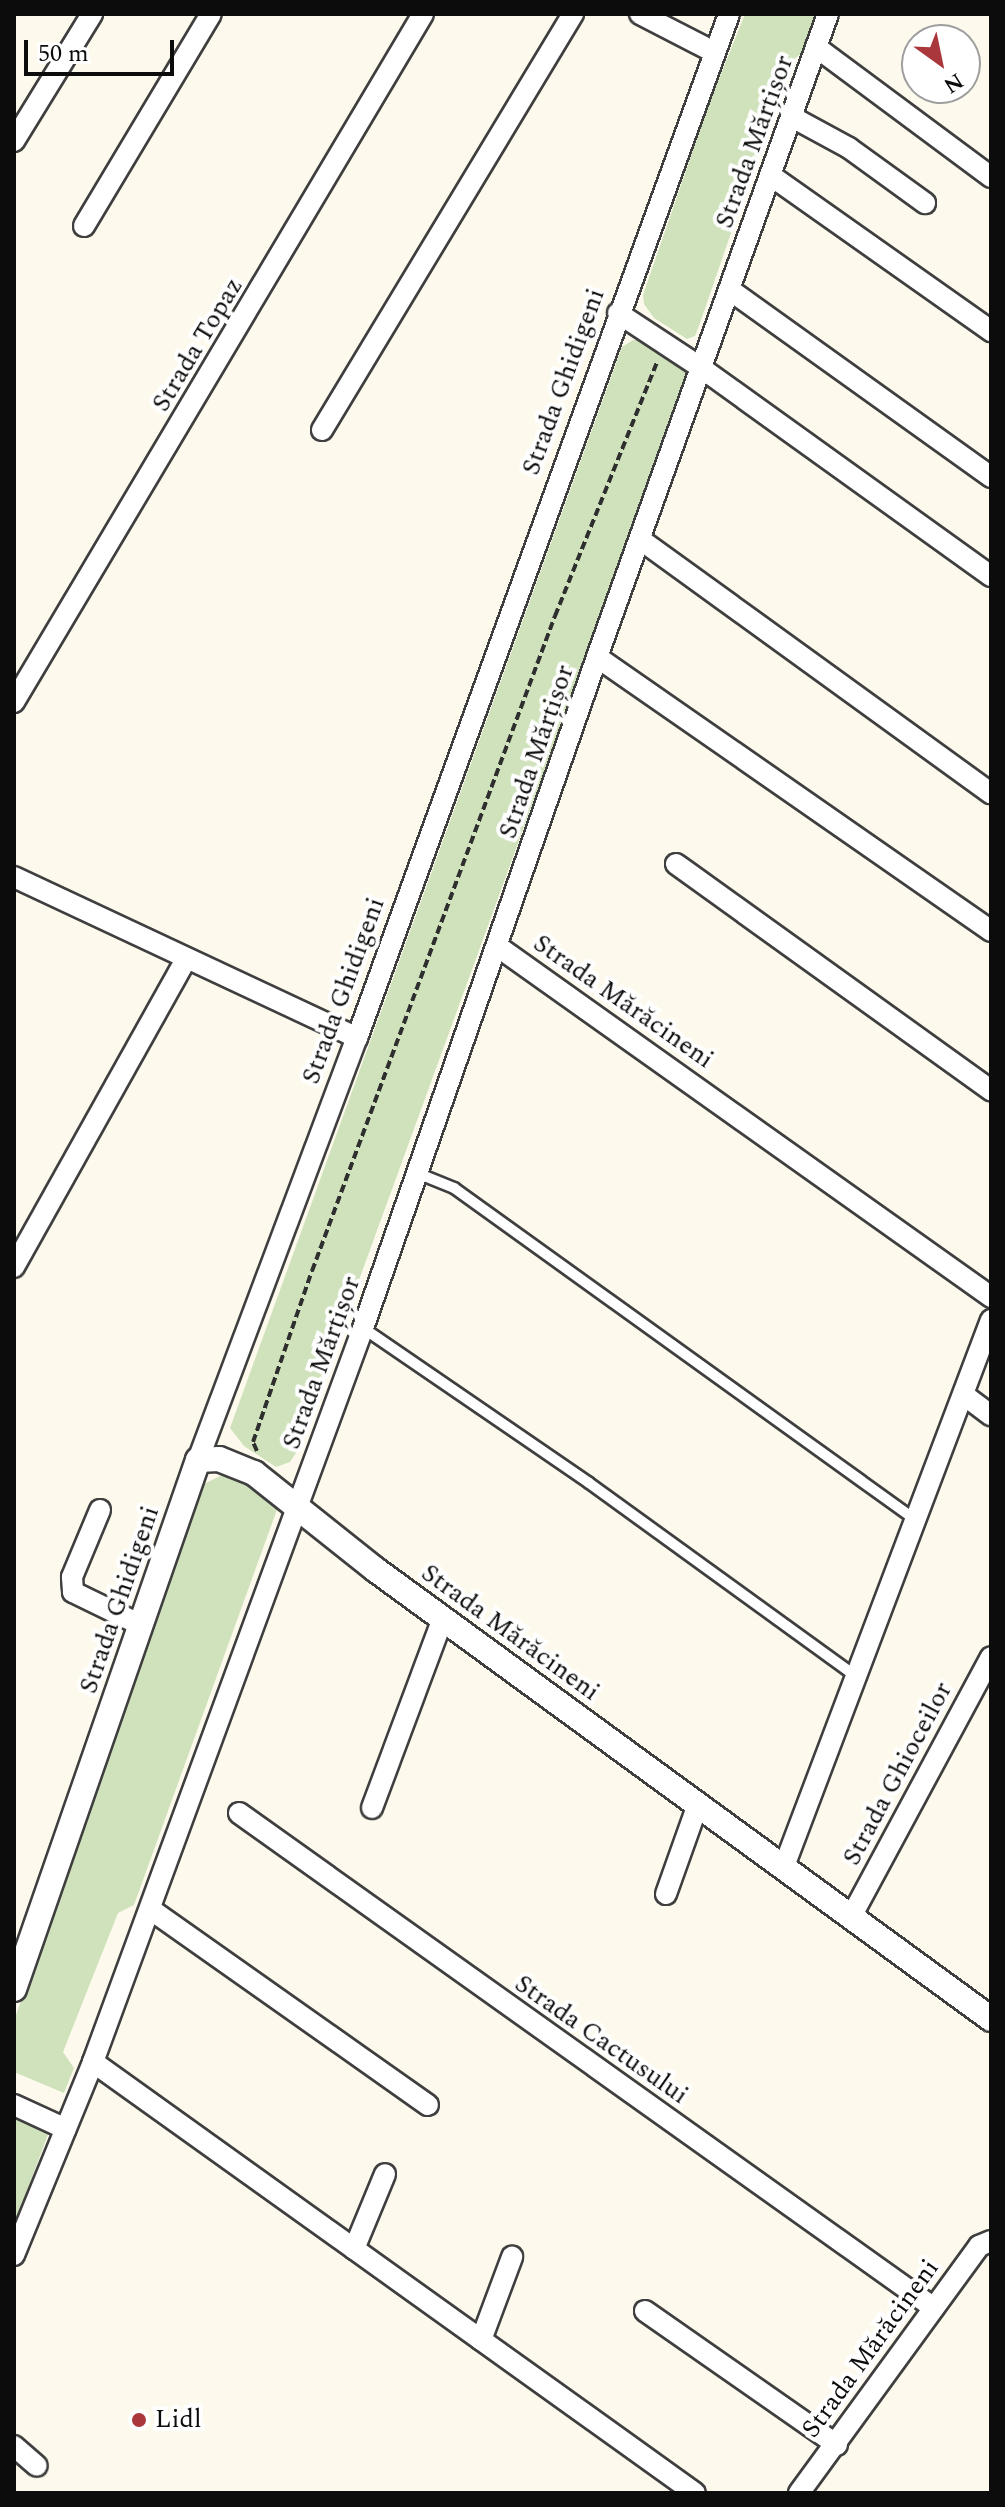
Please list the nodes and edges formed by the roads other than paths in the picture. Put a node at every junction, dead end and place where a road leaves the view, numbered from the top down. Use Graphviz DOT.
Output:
graph roads {
  1 [pos="92,14"];
  2 [pos="211,14"];
  3 [pos="423,14"];
  4 [pos="573,14"];
  5 [pos="640,14"];
  6 [pos="729,14"];
  7 [pos="828,14"];
  8 [pos="816,47"];
  9 [pos="714,52"];
  10 [pos="792,117"];
  11 [pos="14,141"];
  12 [pos="770,175"];
  13 [pos="991,177"];
  14 [pos="925,203"];
  15 [pos="84,226"];
  16 [pos="730,290"];
  17 [pos="618,313"];
  18 [pos="991,331"];
  19 [pos="700,367"];
  20 [pos="322,430"];
  21 [pos="991,477"];
  22 [pos="641,540"];
  23 [pos="991,576"];
  24 [pos="597,657"];
  25 [pos="14,702"];
  26 [pos="991,793"];
  27 [pos="676,864"];
  28 [pos="14,877"];
  29 [pos="991,931"];
  30 [pos="497,946"];
  31 [pos="186,959"];
  32 [pos="357,1038"];
  33 [pos="991,1090"];
  34 [pos="417,1173"];
  35 [pos="14,1267"];
  36 [pos="991,1297"];
  37 [pos="991,1320"];
  38 [pos="363,1328"];
  39 [pos="964,1395"];
  40 [pos="991,1415"];
  41 [pos="198,1460"];
  42 [pos="296,1508"];
  43 [pos="100,1510"];
  44 [pos="918,1521"];
  45 [pos="443,1618"];
  46 [pos="141,1625"];
  47 [pos="991,1657"];
  48 [pos="858,1678"];
  49 [pos="697,1807"];
  50 [pos="372,1808"];
  51 [pos="239,1813"];
  52 [pos="783,1869"];
  53 [pos="666,1894"];
  54 [pos="150,1909"];
  55 [pos="851,1917"];
  56 [pos="14,1989"];
  57 [pos="991,2019"];
  58 [pos="93,2062"];
  59 [pos="14,2105"];
  60 [pos="428,2105"];
  61 [pos="66,2129"];
  62 [pos="385,2174"];
  63 [pos="991,2241"];
  64 [pos="354,2249"];
  65 [pos="14,2255"];
  66 [pos="512,2257"];
  67 [pos="934,2308"];
  68 [pos="645,2311"];
  69 [pos="481,2340"];
  70 [pos="837,2445"];
  71 [pos="14,2446"];
  72 [pos="37,2466"];
  73 [pos="695,2493"];
  74 [pos="799,2493"];
  1 -- 11 [label="street"];
  2 -- 15 [label="street"];
  3 -- 25 [label="street, Strada Topaz"];
  4 -- 20 [label="street"];
  5 -- 9 [label="street"];
  6 -- 9 [label="street, Strada Ghidigeni"];
  7 -- 8 [label="street, Strada Mărțișor"];
  8 -- 10 [label="street, Strada Mărțișor"];
  8 -- 13 [label="street"];
  9 -- 17 [label="street, Strada Ghidigeni"];
  10 -- 12 [label="street, Strada Mărțișor"];
  10 -- 14 [label="street"];
  12 -- 16 [label="street, Strada Mărțișor"];
  12 -- 18 [label="street"];
  16 -- 19 [label="street, Strada Mărțișor"];
  16 -- 21 [label="street"];
  17 -- 19 [label="street"];
  17 -- 32 [label="street, Strada Ghidigeni"];
  19 -- 22 [label="street, Strada Mărțișor"];
  19 -- 23 [label="street"];
  22 -- 24 [label="street, Strada Mărțișor"];
  22 -- 26 [label="street"];
  24 -- 29 [label="street"];
  24 -- 30 [label="street, Strada Mărțișor"];
  27 -- 33 [label="street"];
  28 -- 31 [label="street"];
  30 -- 34 [label="street, Strada Mărțișor"];
  30 -- 36 [label="street, Strada Mărăcineni"];
  31 -- 32 [label="street"];
  31 -- 35 [label="street"];
  32 -- 41 [label="street, Strada Ghidigeni"];
  34 -- 38 [label="street, Strada Mărțișor"];
  34 -- 44 [label="lane"];
  37 -- 39 [label="street"];
  38 -- 42 [label="street, Strada Mărțișor"];
  38 -- 48 [label="lane"];
  39 -- 40 [label="street"];
  39 -- 44 [label="street"];
  41 -- 42 [label="street, Strada Mărăcineni"];
  41 -- 46 [label="street, Strada Ghidigeni"];
  42 -- 45 [label="street, Strada Mărăcineni"];
  42 -- 54 [label="street, Strada Mărțișor"];
  43 -- 46 [label="street"];
  44 -- 48 [label="street"];
  45 -- 49 [label="street, Strada Mărăcineni"];
  45 -- 50 [label="street"];
  46 -- 56 [label="street, Strada Ghidigeni"];
  47 -- 55 [label="street, Strada Ghioceilor"];
  48 -- 52 [label="street"];
  49 -- 52 [label="street, Strada Mărăcineni"];
  49 -- 53 [label="street"];
  51 -- 67 [label="street, Strada Cactusului"];
  52 -- 55 [label="street, Strada Mărăcineni"];
  54 -- 58 [label="street, Strada Mărțișor"];
  54 -- 60 [label="street"];
  55 -- 57 [label="street, Strada Mărăcineni"];
  58 -- 61 [label="street, Strada Mărțișor"];
  58 -- 64 [label="street"];
  59 -- 61 [label="street"];
  61 -- 65 [label="street, Strada Mărțișor"];
  62 -- 64 [label="street"];
  63 -- 67 [label="street, Strada Mărăcineni"];
  64 -- 69 [label="street"];
  66 -- 69 [label="street"];
  67 -- 70 [label="street, Strada Mărăcineni"];
  68 -- 70 [label="street"];
  69 -- 73 [label="street"];
  70 -- 74 [label="street, Strada Mărăcineni"];
  71 -- 72 [label="street"];
}
